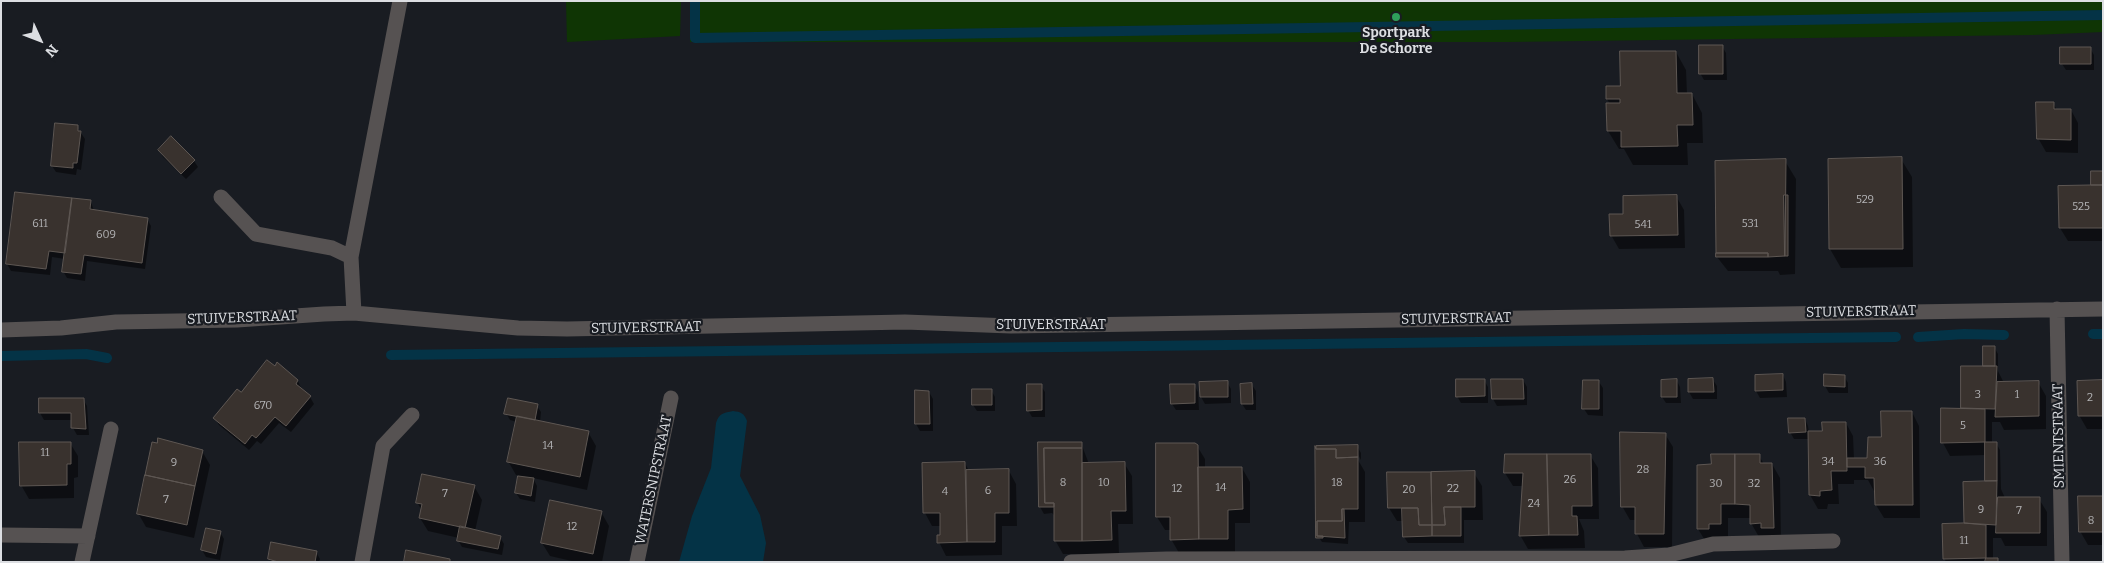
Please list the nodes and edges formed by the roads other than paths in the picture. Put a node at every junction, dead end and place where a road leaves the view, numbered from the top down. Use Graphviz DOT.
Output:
graph roads {
  1 [pos="400,1"];
  2 [pos="221,197"];
  3 [pos="351,257"];
  4 [pos="2057,309"];
  5 [pos="2103,309"];
  6 [pos="354,313"];
  7 [pos="1,330"];
  8 [pos="671,398"];
  9 [pos="412,415"];
  10 [pos="110,429"];
  11 [pos="1,535"];
  12 [pos="88,536"];
  13 [pos="1833,541"];
  14 [pos="1166,560"];
  15 [pos="1625,560"];
  16 [pos="82,562"];
  17 [pos="362,562"];
  18 [pos="637,562"];
  19 [pos="1071,562"];
  20 [pos="2062,562"];
  1 -- 3 [label="street"];
  2 -- 3 [label="street"];
  3 -- 6 [label="street"];
  4 -- 5 [label="street, STUIVERSTRAAT"];
  4 -- 6 [label="street, STUIVERSTRAAT"];
  4 -- 20 [label="street, SMIENTSTRAAT"];
  6 -- 7 [label="street, STUIVERSTRAAT"];
  8 -- 18 [label="street, WATERSNIPSTRAAT"];
  9 -- 17 [label="street"];
  10 -- 12 [label="street"];
  11 -- 12 [label="street"];
  12 -- 16 [label="street"];
  13 -- 15 [label="street"];
  14 -- 15 [label="street"];
  14 -- 19 [label="street"];
}
